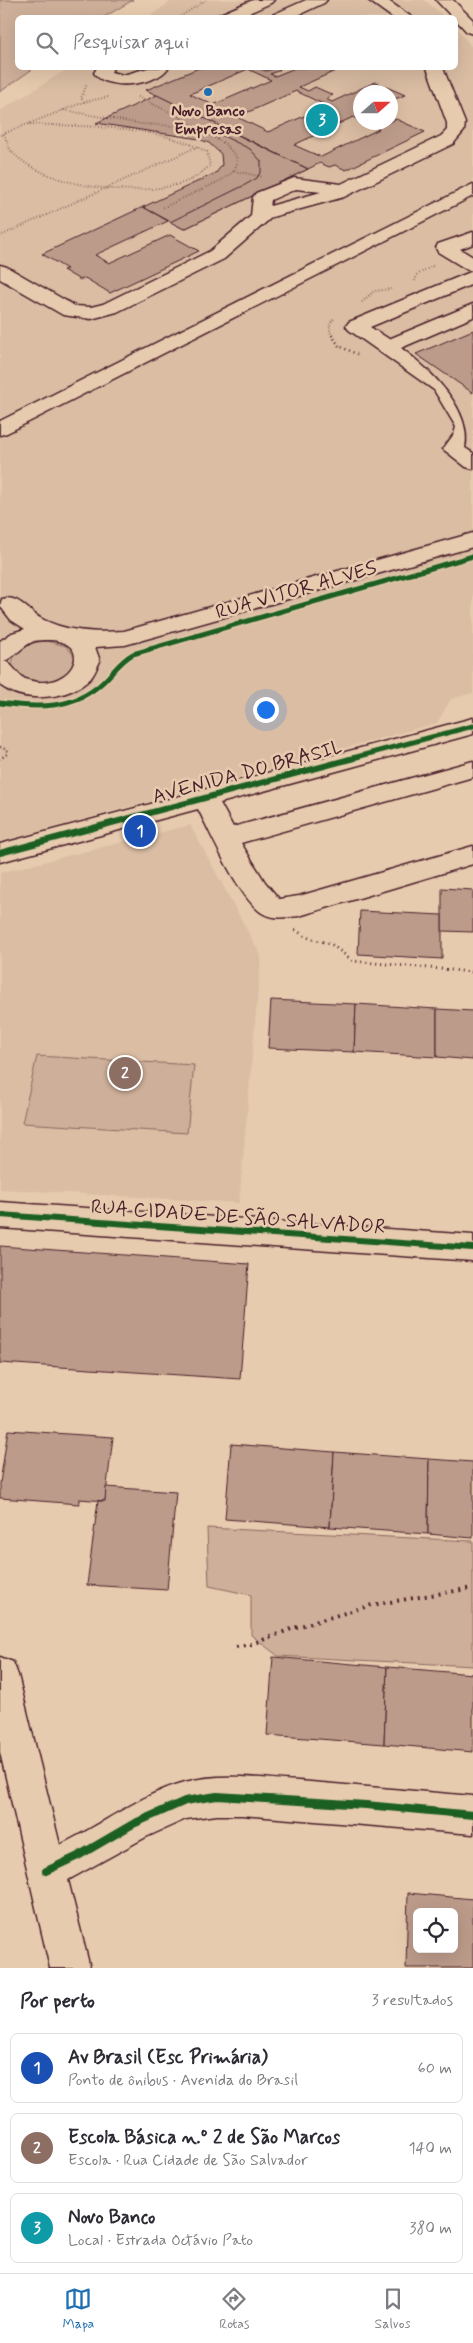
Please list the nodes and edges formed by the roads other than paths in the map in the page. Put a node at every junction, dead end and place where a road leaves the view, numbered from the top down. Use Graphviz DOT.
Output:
graph roads {
  1 [pos="266,0"];
  2 [pos="318,0"];
  3 [pos="376,0"];
  4 [pos="444,0"];
  5 [pos="231,15"];
  6 [pos="285,15"];
  7 [pos="396,15"];
  8 [pos="473,29"];
  9 [pos="104,70"];
  10 [pos="155,70"];
  11 [pos="436,70"];
  12 [pos="473,172"];
  13 [pos="473,189"];
  14 [pos="473,238"];
  15 [pos="473,265"];
  16 [pos="0,271"];
  17 [pos="473,277"];
  18 [pos="447,288"];
  19 [pos="473,305"];
  20 [pos="473,310"];
  21 [pos="387,347"];
  22 [pos="18,400"];
  23 [pos="0,429"];
  24 [pos="473,463"];
  25 [pos="471,539"];
  26 [pos="61,634"];
  27 [pos="125,638"];
  28 [pos="2,656"];
  29 [pos="84,671"];
  30 [pos="0,685"];
  31 [pos="26,688"];
  32 [pos="473,726"];
  33 [pos="473,769"];
  34 [pos="206,799"];
  35 [pos="227,838"];
  36 [pos="0,853"];
  37 [pos="473,855"];
  38 [pos="0,1215"];
  39 [pos="473,1248"];
  40 [pos="0,1675"];
  41 [pos="473,1816"];
  42 [pos="46,1872"];
  43 [pos="70,1968"];
  1 -- 5 [label="street"];
  2 -- 6 [label="street"];
  3 -- 7 [label="street"];
  4 -- 8 [label="street"];
  9 -- 10 [label="street"];
  11 -- 16 [label="street"];
  12 -- 22 [label="street"];
  13 -- 23 [label="street"];
  14 -- 15 [label="street"];
  17 -- 18 [label="street"];
  18 -- 19 [label="street"];
  18 -- 21 [label="street"];
  20 -- 21 [label="street"];
  21 -- 24 [label="street"];
  25 -- 27 [label="street, RUA VITOR ALVES"];
  26 -- 27 [label="street, RUA VITOR ALVES"];
  26 -- 28 [label="street, RUA VITOR ALVES"];
  26 -- 28 [label="street"];
  26 -- 29 [label="street"];
  27 -- 29 [label="street, RUA VITOR ALVES"];
  28 -- 31 [label="street, RUA VITOR ALVES"];
  29 -- 31 [label="street, RUA VITOR ALVES"];
  30 -- 31 [label="street, RUA VITOR ALVES"];
  32 -- 34 [label="street, AVENIDA DO BRASIL"];
  33 -- 35 [label="street"];
  34 -- 35 [label="street"];
  34 -- 36 [label="street, AVENIDA DO BRASIL"];
  35 -- 37 [label="street"];
  38 -- 39 [label="street, RUA CIDADE DE SÃO SALVADOR"];
  40 -- 42 [label="street"];
  41 -- 42 [label="street"];
  42 -- 43 [label="street"];
}
